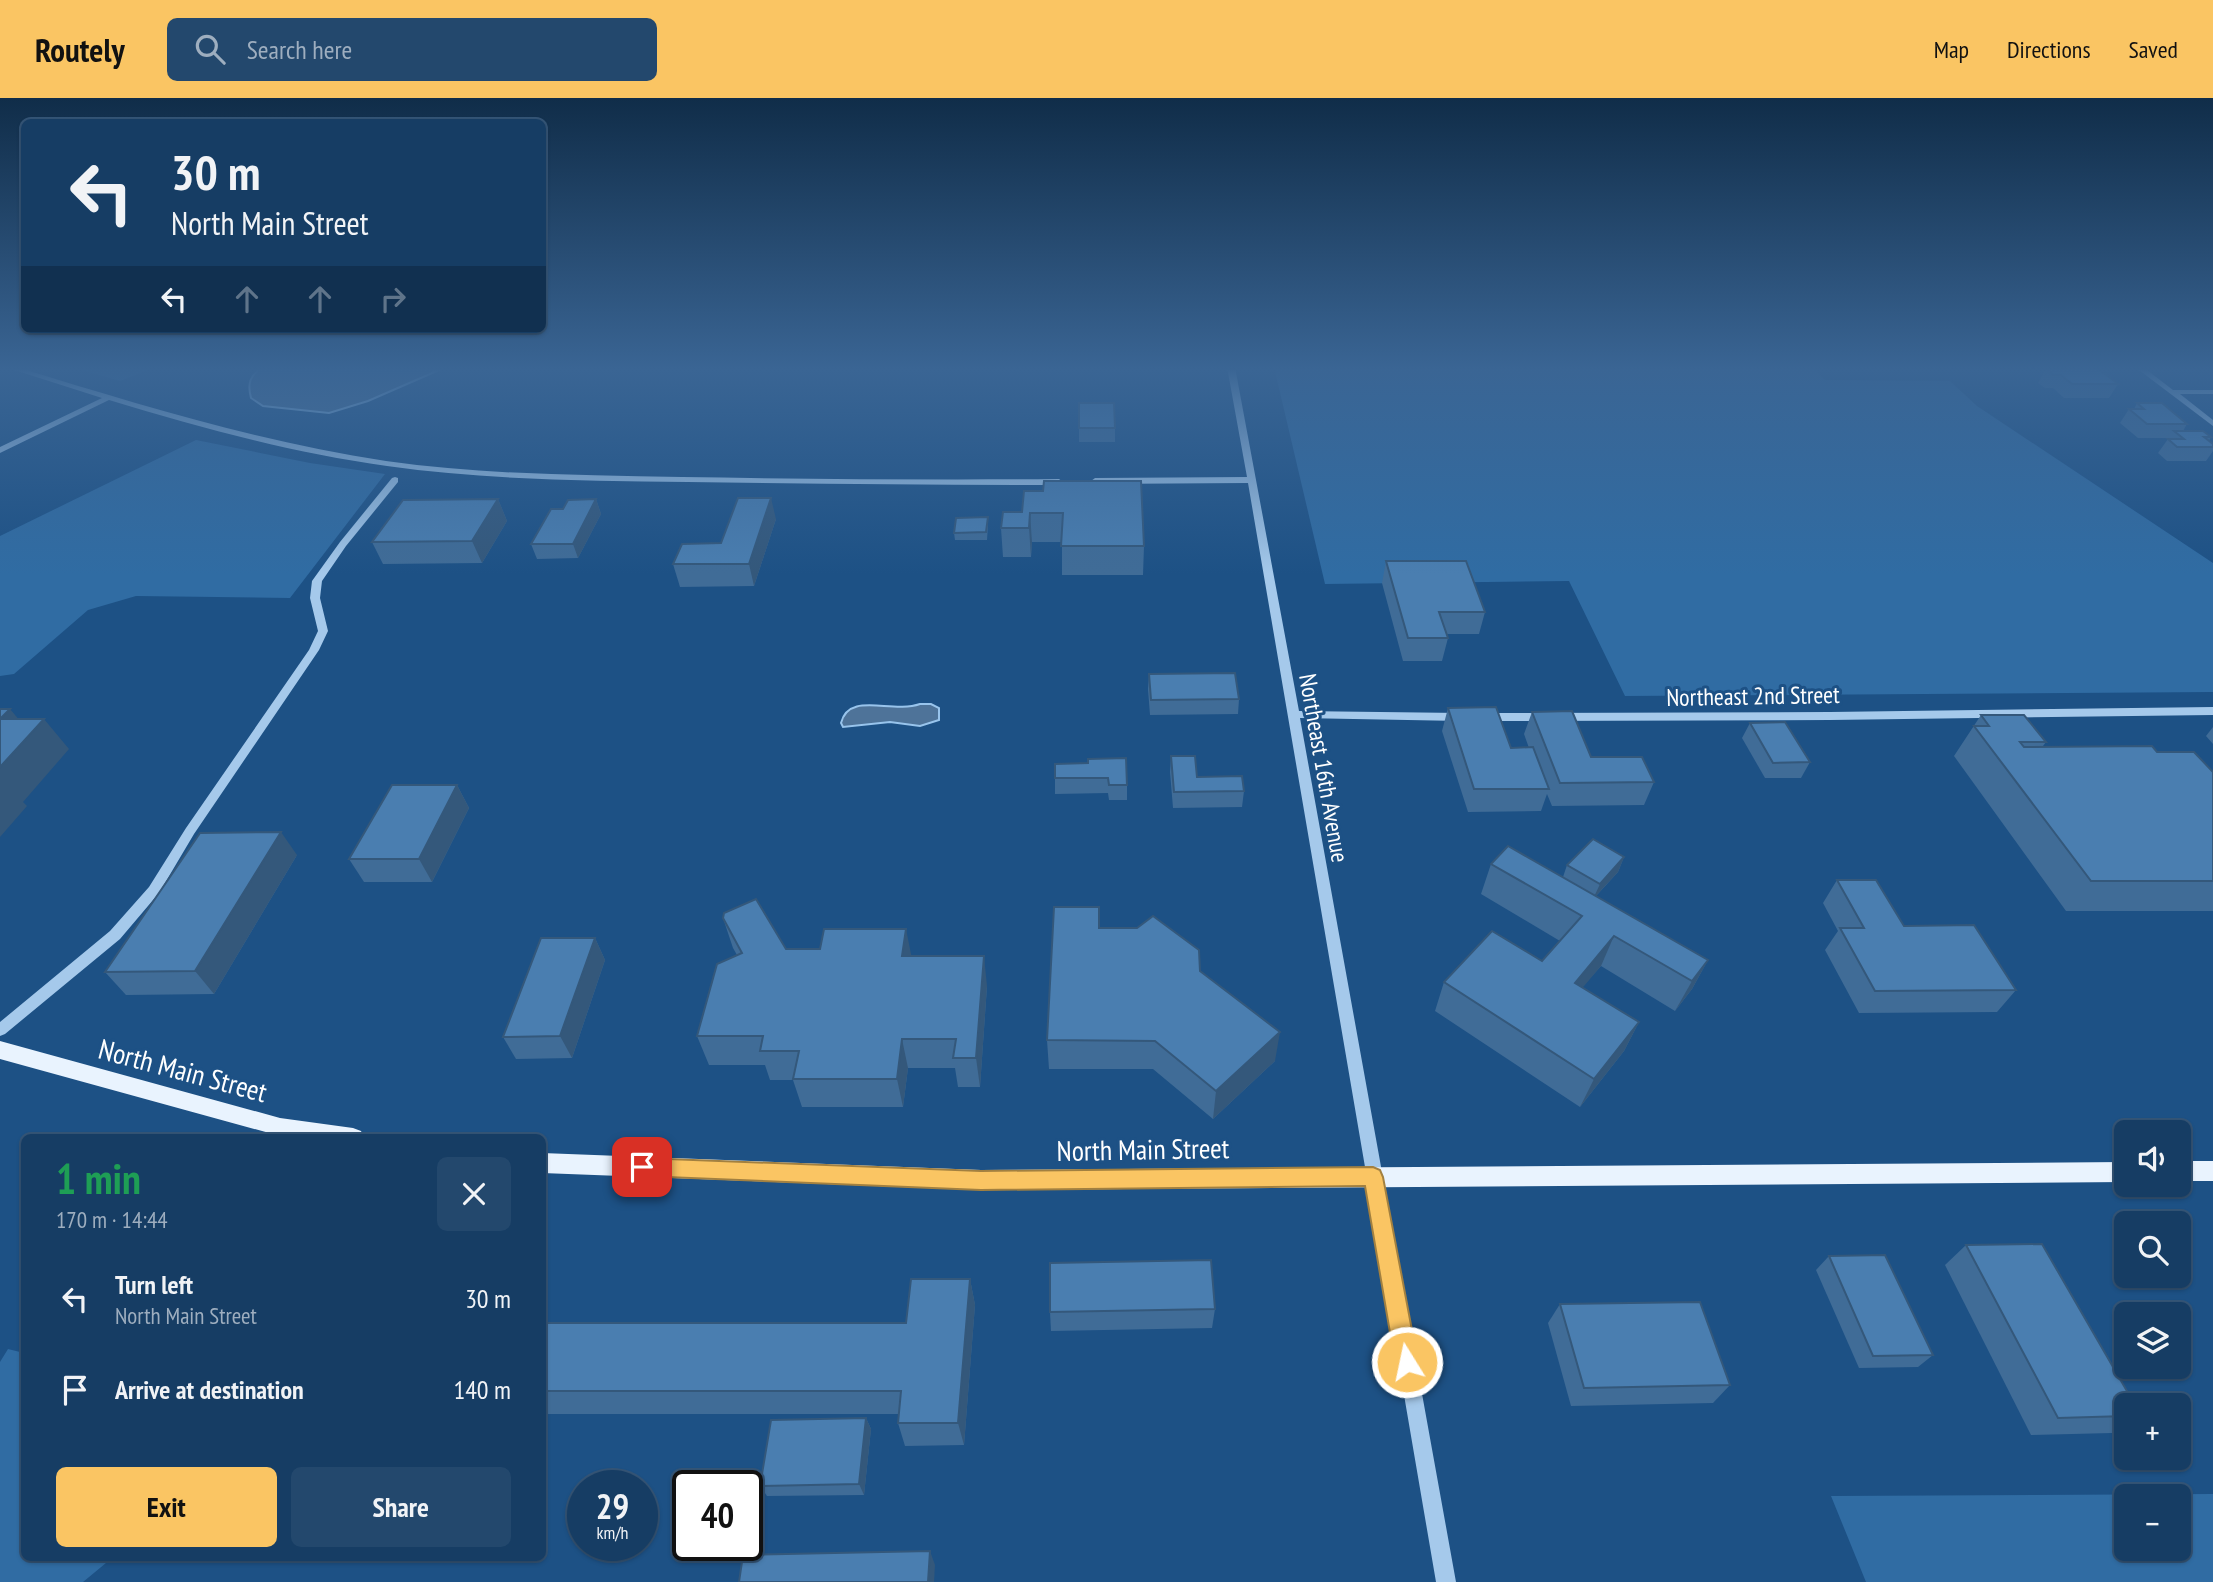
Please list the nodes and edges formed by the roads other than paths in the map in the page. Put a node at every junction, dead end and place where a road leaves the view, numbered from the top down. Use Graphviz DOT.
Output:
graph roads {
  1 [pos="25,436"];
  2 [pos="238,436"];
  3 [pos="1244,436"];
  4 [pos="0,440"];
  5 [pos="17,440"];
  6 [pos="0,450"];
  7 [pos="395,480"];
  8 [pos="1252,480"];
  9 [pos="1065,482"];
  10 [pos="1078,482"];
  11 [pos="2213,711"];
  12 [pos="1293,714"];
  13 [pos="0,1030"];
  14 [pos="0,1050"];
  15 [pos="326,1134"];
  16 [pos="546,1163"];
  17 [pos="2191,1171"];
  18 [pos="2213,1171"];
  19 [pos="2114,1172"];
  20 [pos="1373,1177"];
  21 [pos="1446,1582"];
  1 -- 5 [label="street"];
  2 -- 9 [label="street"];
  3 -- 8 [label="street, Northeast 16th Avenue"];
  4 -- 5 [label="street"];
  5 -- 6 [label="street"];
  7 -- 13 [label="street"];
  8 -- 10 [label="street"];
  8 -- 12 [label="street, Northeast 16th Avenue"];
  11 -- 12 [label="street, Northeast 2nd Street"];
  12 -- 20 [label="street, Northeast 16th Avenue"];
  14 -- 15 [label="main road, North Main Street"];
  16 -- 20 [label="main road, North Main Street"];
  17 -- 18 [label="main road"];
  19 -- 20 [label="main road, North Main Street"];
  20 -- 21 [label="street, Northeast 16th Avenue"];
}
